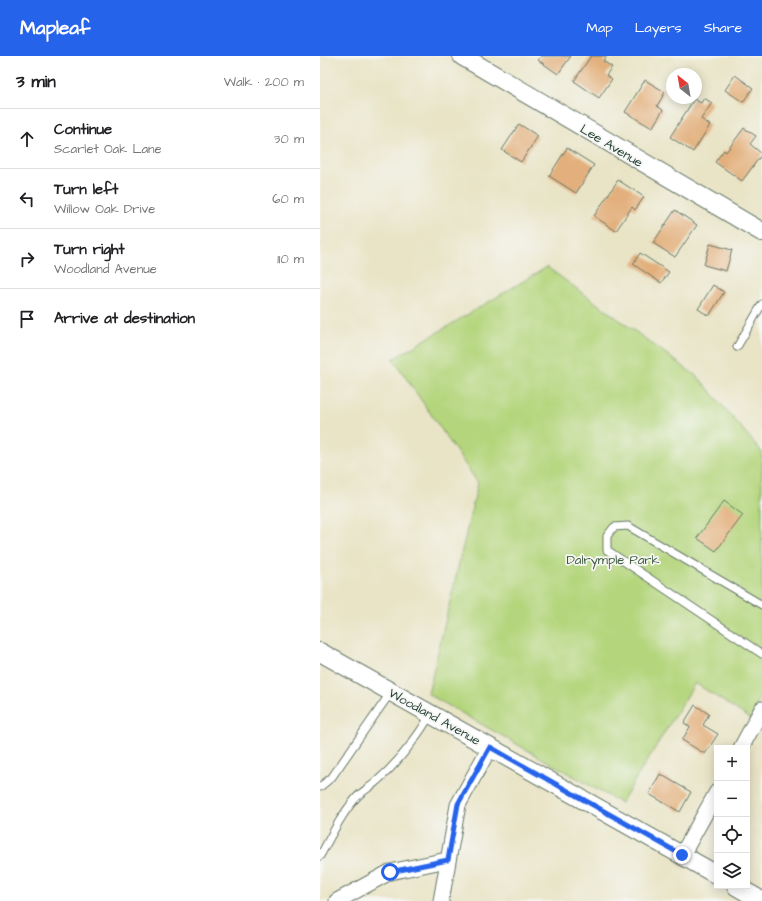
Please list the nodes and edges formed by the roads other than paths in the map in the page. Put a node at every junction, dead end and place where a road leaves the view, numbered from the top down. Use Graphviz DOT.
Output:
graph roads {
  1 [pos="462,56"];
  2 [pos="762,232"];
  3 [pos="762,304"];
  4 [pos="736,348"];
  5 [pos="762,605"];
  6 [pos="320,652"];
  7 [pos="762,654"];
  8 [pos="391,692"];
  9 [pos="762,710"];
  10 [pos="431,714"];
  11 [pos="743,745"];
  12 [pos="490,747"];
  13 [pos="320,787"];
  14 [pos="714,797"];
  15 [pos="682,855"];
  16 [pos="320,856"];
  17 [pos="448,860"];
  18 [pos="714,873"];
  19 [pos="741,889"];
  20 [pos="337,901"];
  21 [pos="441,901"];
  22 [pos="762,901"];
  1 -- 2 [label="street, Lee Avenue"];
  3 -- 4 [label="lane"];
  5 -- 7 [label="lane"];
  6 -- 8 [label="street, Woodland Avenue"];
  8 -- 10 [label="street, Woodland Avenue"];
  8 -- 13 [label="lane"];
  9 -- 11 [label="street"];
  10 -- 12 [label="street, Woodland Avenue"];
  10 -- 16 [label="lane"];
  12 -- 15 [label="street, Woodland Avenue"];
  12 -- 17 [label="street"];
  14 -- 15 [label="street"];
  15 -- 18 [label="street, Woodland Avenue"];
  17 -- 20 [label="street"];
  17 -- 21 [label="street"];
  19 -- 22 [label="street"];
}
